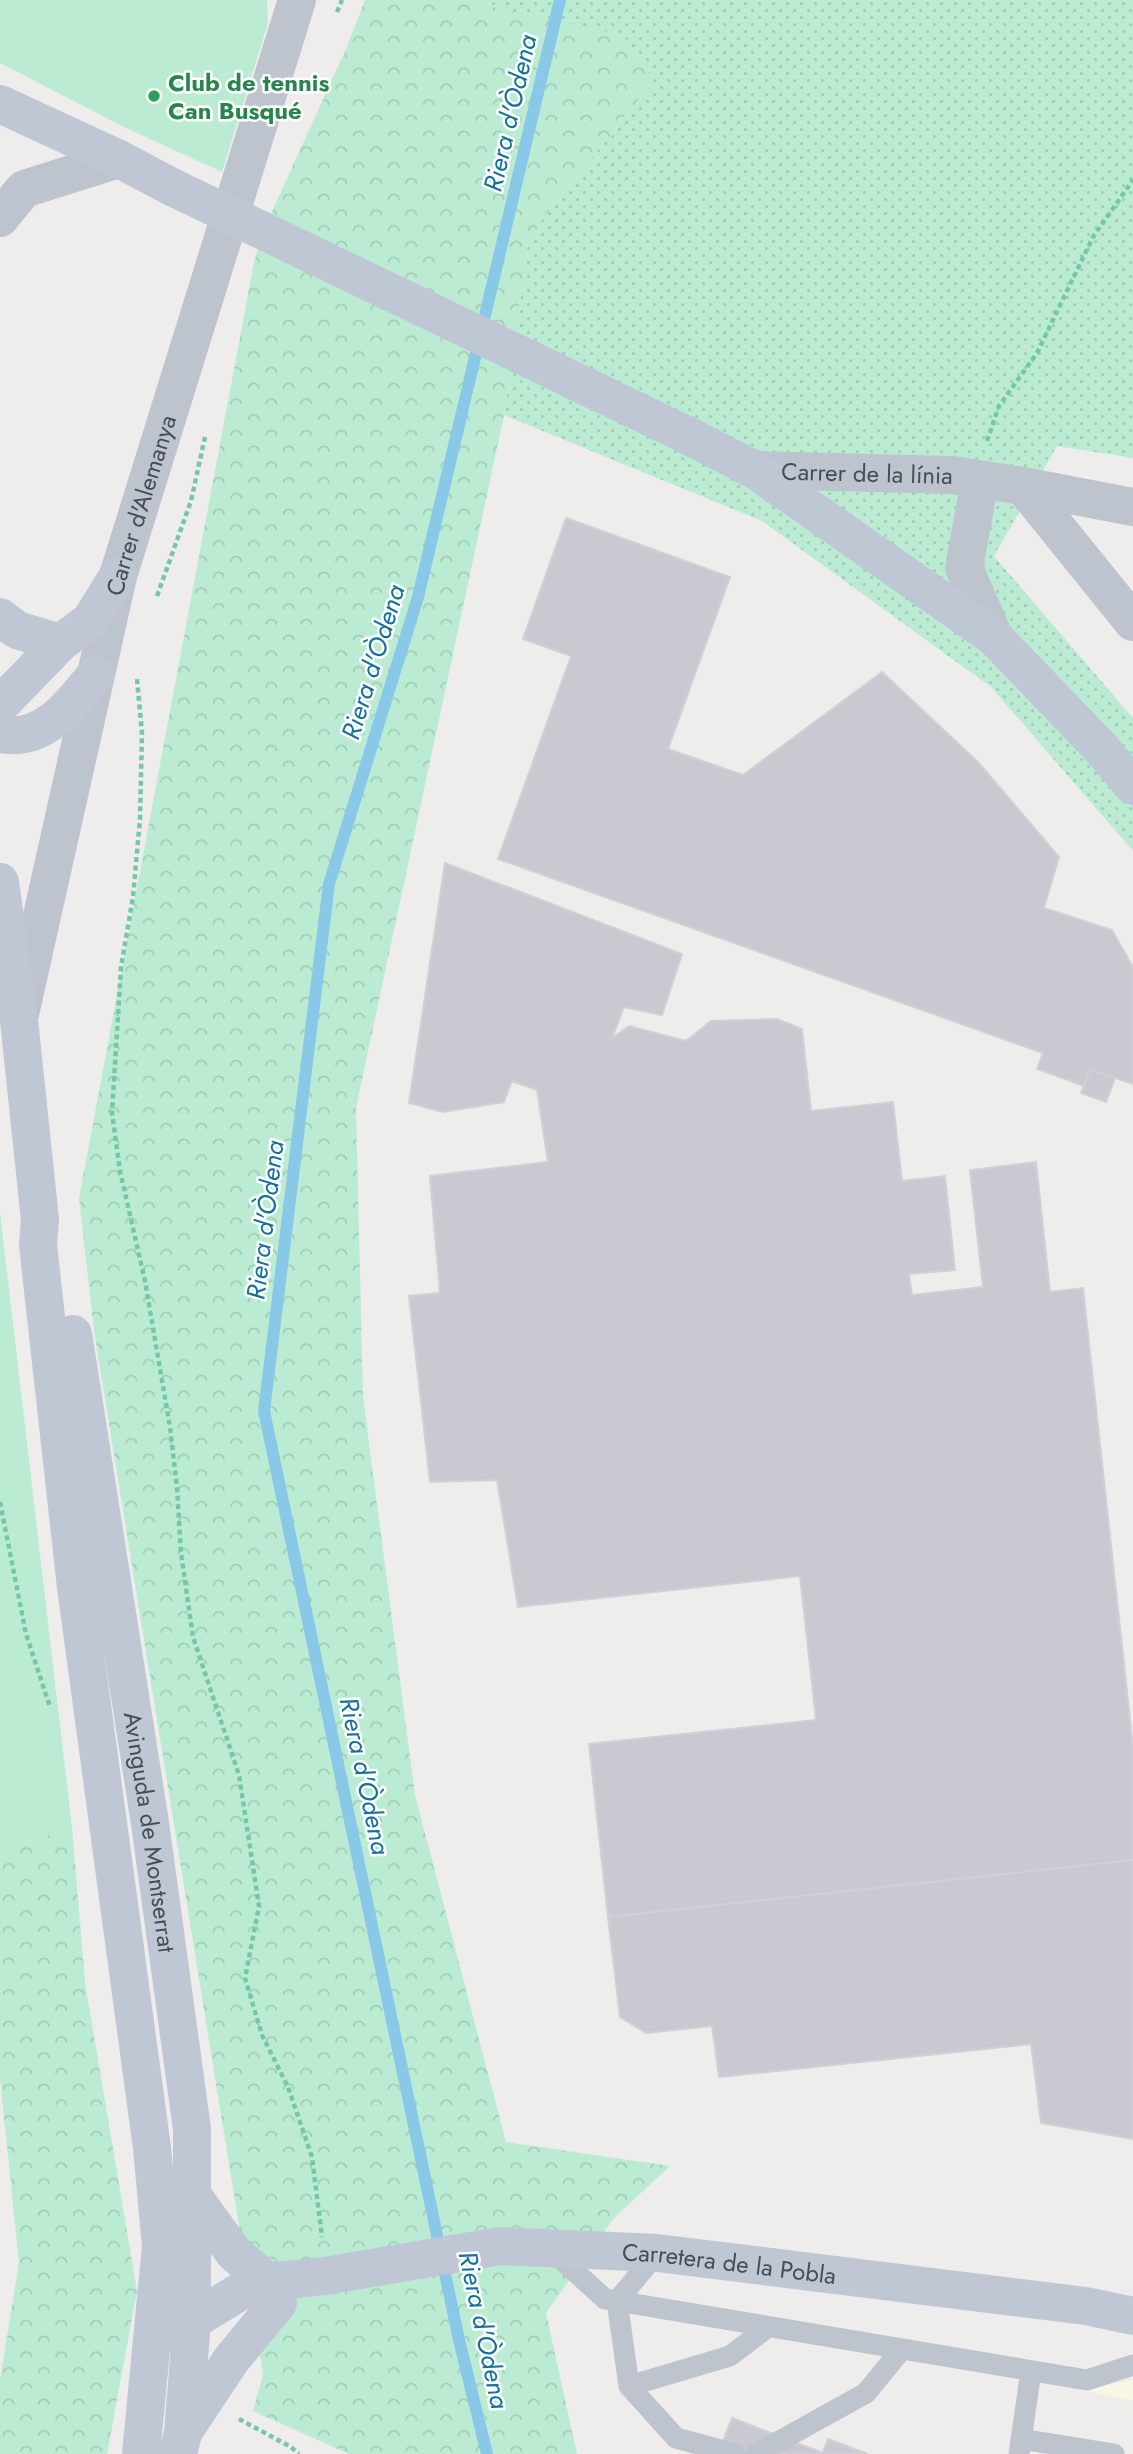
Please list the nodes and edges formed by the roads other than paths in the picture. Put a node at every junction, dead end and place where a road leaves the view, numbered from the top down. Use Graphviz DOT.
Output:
graph roads {
  1 [pos="297,0"];
  2 [pos="0,104"];
  3 [pos="119,159"];
  4 [pos="0,218"];
  5 [pos="755,470"];
  6 [pos="980,480"];
  7 [pos="1023,486"];
  8 [pos="1133,507"];
  9 [pos="118,576"];
  10 [pos="0,617"];
  11 [pos="1133,622"];
  12 [pos="994,637"];
  13 [pos="60,643"];
  14 [pos="96,674"];
  15 [pos="0,705"];
  16 [pos="0,734"];
  17 [pos="1133,786"];
  18 [pos="0,882"];
  19 [pos="19,1020"];
  20 [pos="40,1220"];
  21 [pos="193,2196"];
  22 [pos="160,2246"];
  23 [pos="548,2248"];
  24 [pos="657,2253"];
  25 [pos="273,2293"];
  26 [pos="617,2301"];
  27 [pos="1133,2316"];
  28 [pos="192,2321"];
  29 [pos="768,2327"];
  30 [pos="902,2349"];
  31 [pos="1133,2365"];
  32 [pos="1031,2371"];
  33 [pos="629,2386"];
  34 [pos="170,2438"];
  35 [pos="1020,2446"];
  36 [pos="735,2454"];
  37 [pos="756,2454"];
  38 [pos="1114,2454"];
  1 -- 9 [label="street, Carrer d'Alemanya"];
  2 -- 3 [label="street"];
  3 -- 4 [label="street"];
  3 -- 5 [label="street, bridge"];
  5 -- 6 [label="street, Carrer de la línia"];
  5 -- 12 [label="street"];
  6 -- 7 [label="street, Carrer de la línia"];
  6 -- 12 [label="street, Carrer de la línia"];
  7 -- 8 [label="street, Carrer de la línia"];
  7 -- 11 [label="street"];
  9 -- 13 [label="street"];
  9 -- 14 [label="street, Carrer d'Alemanya"];
  10 -- 13 [label="street"];
  12 -- 17 [label="street"];
  13 -- 15 [label="street"];
  14 -- 16 [label="street"];
  14 -- 19 [label="street, Carrer d'Alemanya"];
  18 -- 19 [label="street, Avinguda de Montserrat"];
  19 -- 20 [label="street, Avinguda de Montserrat"];
  20 -- 21 [label="street, Avinguda de Montserrat"];
  20 -- 22 [label="street, Avinguda de Montserrat"];
  21 -- 25 [label="street"];
  21 -- 28 [label="street, Avinguda de Montserrat"];
  22 -- 28 [label="street"];
  22 -- 34 [label="street, Avinguda de Montserrat"];
  23 -- 24 [label="street, Carretera de la Pobla"];
  23 -- 25 [label="street, Carretera de la Pobla"];
  23 -- 26 [label="lane"];
  24 -- 26 [label="lane"];
  24 -- 27 [label="street, Carretera de la Pobla"];
  25 -- 28 [label="street, Carretera de la Pobla"];
  25 -- 34 [label="street"];
  26 -- 29 [label="lane"];
  26 -- 33 [label="lane"];
  28 -- 34 [label="street"];
  29 -- 30 [label="lane"];
  29 -- 33 [label="lane"];
  30 -- 32 [label="lane"];
  30 -- 37 [label="lane"];
  31 -- 32 [label="lane"];
  32 -- 35 [label="lane"];
  33 -- 36 [label="lane"];
  35 -- 38 [label="lane"];
}
